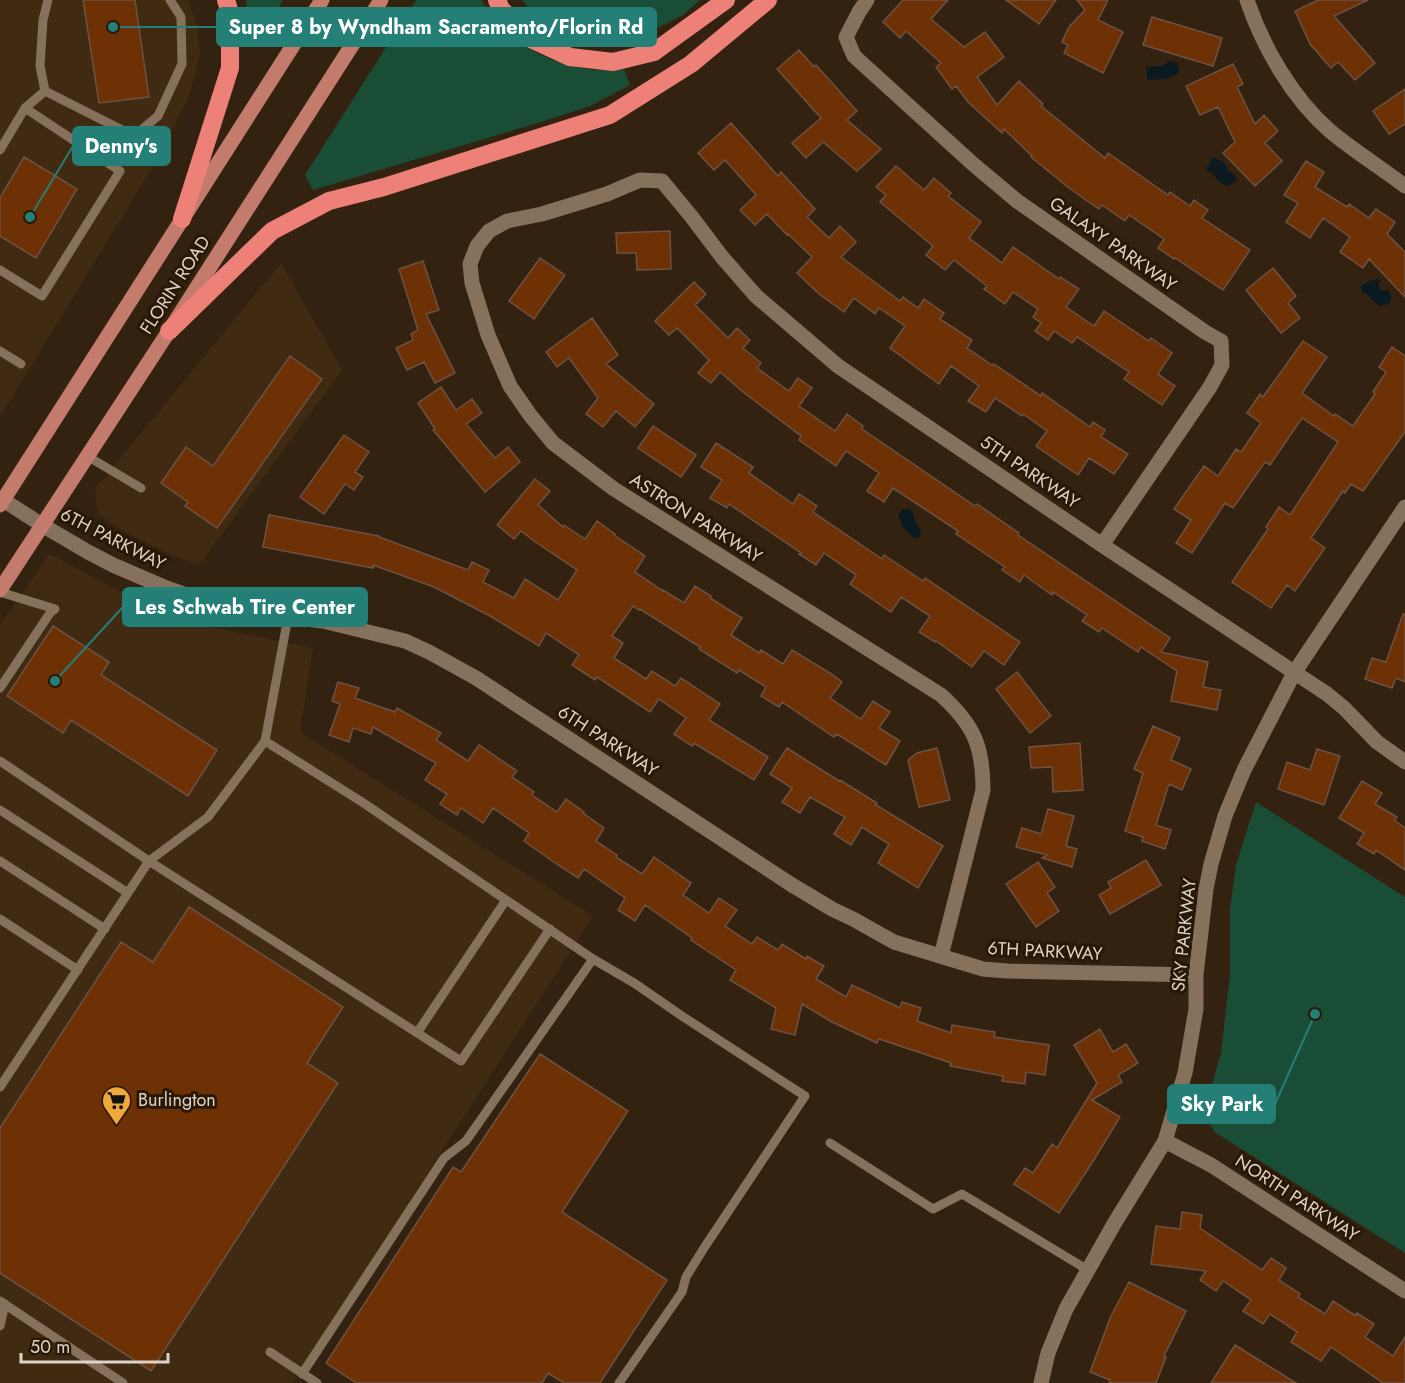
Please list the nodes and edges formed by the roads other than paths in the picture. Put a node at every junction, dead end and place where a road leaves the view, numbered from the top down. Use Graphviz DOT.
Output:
graph roads {
  1 [pos="48,0"];
  2 [pos="170,0"];
  3 [pos="226,0"];
  4 [pos="322,0"];
  5 [pos="381,0"];
  6 [pos="497,0"];
  7 [pos="726,0"];
  8 [pos="768,0"];
  9 [pos="867,0"];
  10 [pos="1247,0"];
  11 [pos="45,91"];
  12 [pos="25,108"];
  13 [pos="0,150"];
  14 [pos="662,181"];
  15 [pos="1405,186"];
  16 [pos="182,219"];
  17 [pos="0,270"];
  18 [pos="169,331"];
  19 [pos="0,351"];
  20 [pos="21,364"];
  21 [pos="87,456"];
  22 [pos="141,488"];
  23 [pos="1,501"];
  24 [pos="1405,507"];
  25 [pos="42,525"];
  26 [pos="1102,545"];
  27 [pos="0,591"];
  28 [pos="288,617"];
  29 [pos="1294,673"];
  30 [pos="0,688"];
  31 [pos="265,741"];
  32 [pos="0,761"];
  33 [pos="1405,762"];
  34 [pos="0,810"];
  35 [pos="0,861"];
  36 [pos="149,861"];
  37 [pos="128,893"];
  38 [pos="506,900"];
  39 [pos="0,919"];
  40 [pos="105,929"];
  41 [pos="550,929"];
  42 [pos="940,956"];
  43 [pos="593,958"];
  44 [pos="78,970"];
  45 [pos="1196,975"];
  46 [pos="417,1033"];
  47 [pos="1,1084"];
  48 [pos="1165,1141"];
  49 [pos="830,1143"];
  50 [pos="1088,1270"];
  51 [pos="1405,1291"];
  52 [pos="2,1304"];
  53 [pos="0,1326"];
  54 [pos="270,1352"];
  55 [pos="302,1374"];
  56 [pos="123,1383"];
  57 [pos="316,1383"];
  58 [pos="619,1383"];
  59 [pos="1041,1383"];
  1 -- 11 [label="lane"];
  2 -- 11 [label="lane"];
  3 -- 16 [label="highway"];
  4 -- 16 [label="main road, FLORIN ROAD"];
  5 -- 18 [label="main road, FLORIN ROAD"];
  6 -- 7 [label="highway"];
  8 -- 18 [label="highway"];
  9 -- 26 [label="street, GALAXY PARKWAY"];
  10 -- 15 [label="street"];
  11 -- 12 [label="lane"];
  12 -- 13 [label="lane"];
  12 -- 17 [label="lane"];
  14 -- 26 [label="street, 5TH PARKWAY"];
  14 -- 42 [label="street, ASTRON PARKWAY"];
  16 -- 23 [label="main road, FLORIN ROAD"];
  18 -- 21 [label="main road, FLORIN ROAD"];
  19 -- 20 [label="lane"];
  21 -- 22 [label="lane"];
  21 -- 25 [label="main road, FLORIN ROAD"];
  23 -- 25 [label="street, 6TH PARKWAY"];
  24 -- 29 [label="street, SKY PARKWAY"];
  25 -- 27 [label="main road, FLORIN ROAD"];
  25 -- 28 [label="street, 6TH PARKWAY"];
  26 -- 29 [label="street, 5TH PARKWAY"];
  27 -- 30 [label="lane"];
  28 -- 31 [label="lane"];
  28 -- 42 [label="street, 6TH PARKWAY"];
  29 -- 33 [label="street, 5TH PARKWAY"];
  29 -- 45 [label="street, SKY PARKWAY"];
  31 -- 36 [label="lane"];
  31 -- 38 [label="lane"];
  32 -- 36 [label="lane"];
  34 -- 37 [label="lane"];
  35 -- 40 [label="lane"];
  36 -- 37 [label="lane"];
  36 -- 46 [label="lane"];
  37 -- 40 [label="lane"];
  38 -- 41 [label="lane"];
  38 -- 46 [label="lane"];
  39 -- 44 [label="lane"];
  40 -- 44 [label="lane"];
  41 -- 43 [label="lane"];
  41 -- 46 [label="lane"];
  42 -- 45 [label="street, 6TH PARKWAY"];
  43 -- 55 [label="lane"];
  43 -- 58 [label="lane"];
  44 -- 47 [label="lane"];
  45 -- 48 [label="street, SKY PARKWAY"];
  48 -- 50 [label="street, SKY PARKWAY"];
  48 -- 51 [label="street, NORTH PARKWAY"];
  49 -- 50 [label="lane"];
  50 -- 59 [label="street, SKY PARKWAY"];
  52 -- 53 [label="lane"];
  52 -- 56 [label="lane"];
  54 -- 55 [label="lane"];
  55 -- 57 [label="lane"];
}
